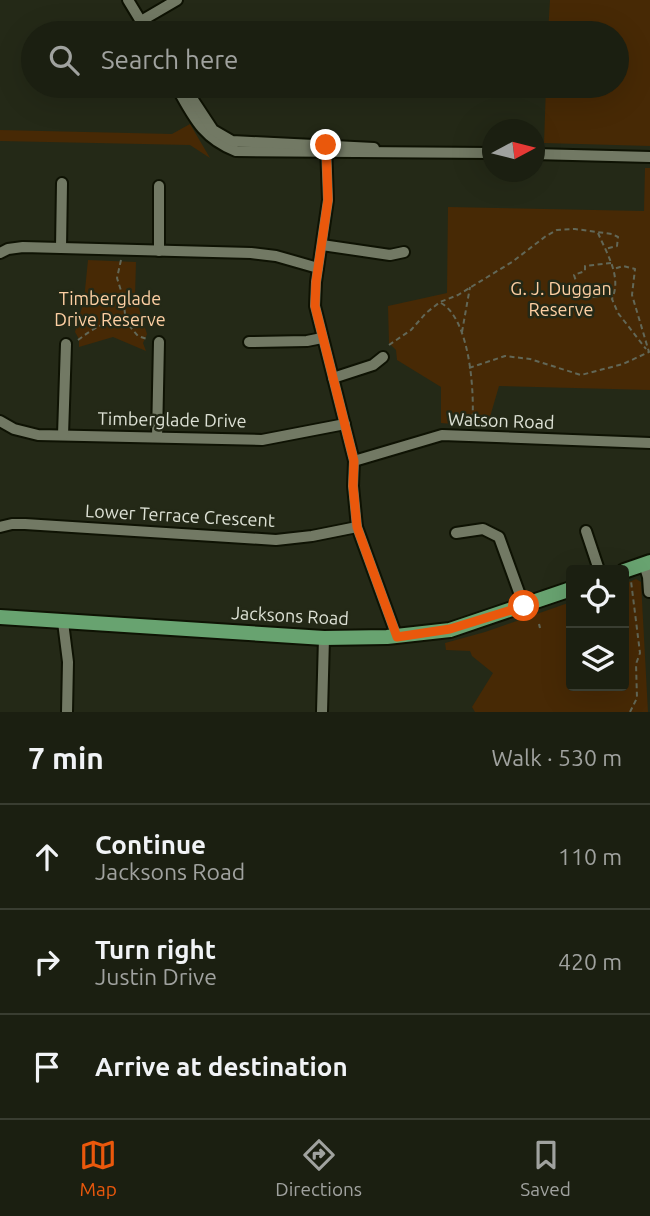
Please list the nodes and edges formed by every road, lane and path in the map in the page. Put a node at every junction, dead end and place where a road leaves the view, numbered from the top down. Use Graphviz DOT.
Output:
graph roads {
  1 [pos="128,0"];
  2 [pos="177,0"];
  3 [pos="141,21"];
  4 [pos="184,98"];
  5 [pos="192,98"];
  6 [pos="330,149"];
  7 [pos="482,153"];
  8 [pos="545,154"];
  9 [pos="650,157"];
  10 [pos="62,183"];
  11 [pos="159,186"];
  12 [pos="598,232"];
  13 [pos="322,245"];
  14 [pos="61,248"];
  15 [pos="1,249"];
  16 [pos="605,249"];
  17 [pos="159,251"];
  18 [pos="404,252"];
  19 [pos="122,259"];
  20 [pos="611,263"];
  21 [pos="318,268"];
  22 [pos="614,269"];
  23 [pos="470,286"];
  24 [pos="614,295"];
  25 [pos="440,302"];
  26 [pos="127,322"];
  27 [pos="462,333"];
  28 [pos="322,338"];
  29 [pos="147,339"];
  30 [pos="78,340"];
  31 [pos="159,342"];
  32 [pos="249,342"];
  33 [pos="66,344"];
  34 [pos="389,345"];
  35 [pos="650,353"];
  36 [pos="383,357"];
  37 [pos="469,368"];
  38 [pos="332,378"];
  39 [pos="0,421"];
  40 [pos="345,424"];
  41 [pos="472,427"];
  42 [pos="63,435"];
  43 [pos="157,437"];
  44 [pos="650,443"];
  45 [pos="354,461"];
  46 [pos="0,527"];
  47 [pos="357,527"];
  48 [pos="586,531"];
  49 [pos="456,533"];
  50 [pos="647,563"];
  51 [pos="597,565"];
  52 [pos="629,575"];
  53 [pos="629,588"];
  54 [pos="566,591"];
  55 [pos="649,592"];
  56 [pos="524,606"];
  57 [pos="0,617"];
  58 [pos="68,622"];
  59 [pos="539,624"];
  60 [pos="540,628"];
  61 [pos="392,637"];
  62 [pos="324,638"];
  63 [pos="67,712"];
  64 [pos="321,712"];
  65 [pos="630,712"];
  1 -- 3 [label="street"];
  2 -- 3 [label="street"];
  4 -- 6 [label="street"];
  5 -- 6 [label="street"];
  6 -- 7 [label="street"];
  6 -- 13 [label="street"];
  8 -- 9 [label="street"];
  10 -- 14 [label="street"];
  11 -- 17 [label="street"];
  12 -- 16 [label="path"];
  12 -- 16 [label="path"];
  12 -- 23 [label="path"];
  13 -- 18 [label="street"];
  13 -- 21 [label="street"];
  14 -- 15 [label="street"];
  14 -- 17 [label="street"];
  16 -- 20 [label="path"];
  17 -- 21 [label="street"];
  19 -- 26 [label="path"];
  20 -- 22 [label="path"];
  20 -- 24 [label="path"];
  21 -- 28 [label="street"];
  22 -- 24 [label="path"];
  22 -- 35 [label="path"];
  23 -- 25 [label="path"];
  23 -- 27 [label="path"];
  24 -- 35 [label="path"];
  25 -- 27 [label="path"];
  25 -- 34 [label="path"];
  26 -- 29 [label="path"];
  26 -- 30 [label="path"];
  27 -- 37 [label="path"];
  28 -- 32 [label="street"];
  28 -- 38 [label="street"];
  31 -- 43 [label="street"];
  33 -- 42 [label="street"];
  35 -- 37 [label="path"];
  36 -- 38 [label="street"];
  37 -- 41 [label="path"];
  38 -- 40 [label="street"];
  39 -- 42 [label="street, Timberglade Drive"];
  40 -- 43 [label="street, Timberglade Drive"];
  40 -- 45 [label="street"];
  42 -- 43 [label="street, Timberglade Drive"];
  44 -- 45 [label="street, Watson Road"];
  45 -- 47 [label="street"];
  46 -- 47 [label="street, Lower Terrace Crescent"];
  47 -- 61 [label="street"];
  48 -- 51 [label="street"];
  49 -- 56 [label="street"];
  50 -- 52 [label="main road"];
  50 -- 55 [label="street"];
  53 -- 65 [label="path"];
  54 -- 56 [label="main road, Jacksons Road"];
  56 -- 61 [label="main road, Jacksons Road"];
  57 -- 58 [label="main road, Jacksons Road"];
  58 -- 62 [label="main road, Jacksons Road"];
  58 -- 63 [label="street"];
  59 -- 60 [label="path"];
  61 -- 62 [label="main road, Jacksons Road"];
  62 -- 64 [label="street"];
}
